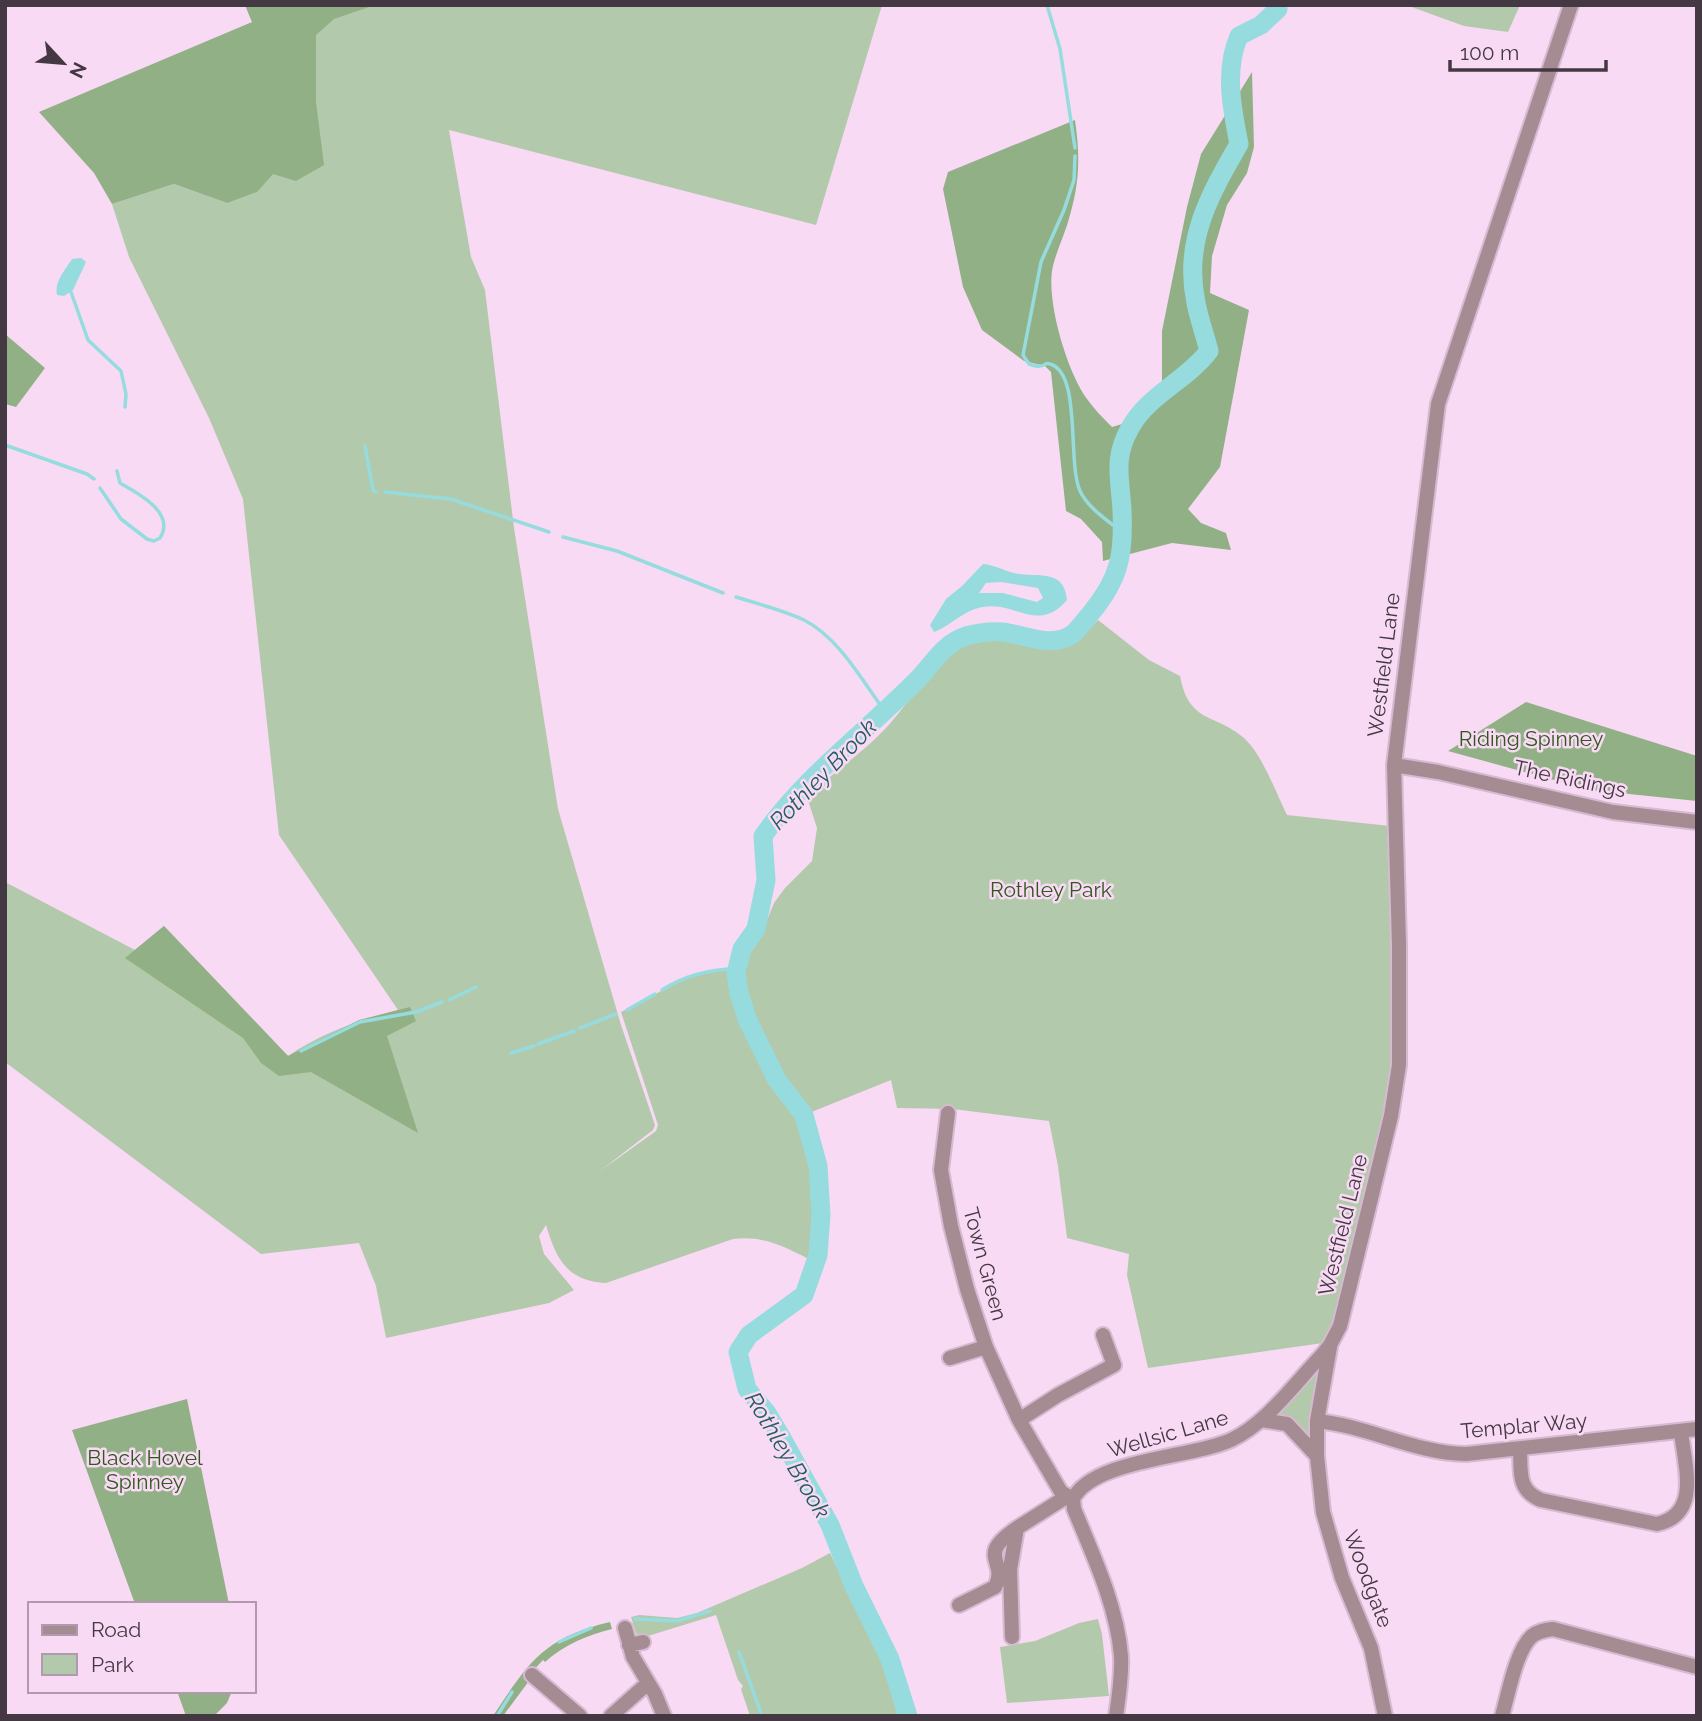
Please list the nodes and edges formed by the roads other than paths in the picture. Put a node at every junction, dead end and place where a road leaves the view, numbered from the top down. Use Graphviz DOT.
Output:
graph roads {
  1 [pos="1572,5"];
  2 [pos="1394,765"];
  3 [pos="1697,822"];
  4 [pos="948,1113"];
  5 [pos="1103,1335"];
  6 [pos="1331,1345"];
  7 [pos="986,1347"];
  8 [pos="950,1358"];
  9 [pos="1019,1420"];
  10 [pos="1261,1420"];
  11 [pos="1317,1421"];
  12 [pos="1697,1429"];
  13 [pos="1681,1431"];
  14 [pos="1520,1449"];
  15 [pos="1317,1456"];
  16 [pos="1069,1498"];
  17 [pos="1017,1528"];
  18 [pos="965,1605"];
  19 [pos="625,1628"];
  20 [pos="1012,1637"];
  21 [pos="1697,1668"];
  22 [pos="542,1678"];
  23 [pos="648,1683"];
  24 [pos="580,1716"];
  25 [pos="611,1716"];
  26 [pos="664,1716"];
  27 [pos="1116,1716"];
  28 [pos="1385,1716"];
  29 [pos="1502,1716"];
  1 -- 2 [label="street, Westfield Lane"];
  2 -- 3 [label="street, The Ridings"];
  2 -- 6 [label="street, Westfield Lane"];
  4 -- 7 [label="street, Town Green"];
  5 -- 9 [label="street"];
  6 -- 10 [label="street, Wellsic Lane"];
  6 -- 11 [label="street, Woodgate"];
  7 -- 8 [label="street"];
  7 -- 9 [label="street, Town Green"];
  9 -- 16 [label="street, Town Green"];
  10 -- 15 [label="street"];
  10 -- 16 [label="street, Wellsic Lane"];
  11 -- 14 [label="street, Templar Way"];
  11 -- 15 [label="street, Woodgate"];
  12 -- 13 [label="street, Templar Way"];
  13 -- 14 [label="street, Templar Way"];
  13 -- 14 [label="street"];
  15 -- 28 [label="street, Woodgate"];
  16 -- 17 [label="street, Wellsic Lane"];
  16 -- 27 [label="street, Town Green"];
  17 -- 18 [label="street, Wellsic Lane"];
  17 -- 20 [label="street"];
  19 -- 23 [label="street"];
  21 -- 29 [label="street"];
  22 -- 24 [label="street"];
  23 -- 25 [label="street"];
  23 -- 26 [label="street"];
}
